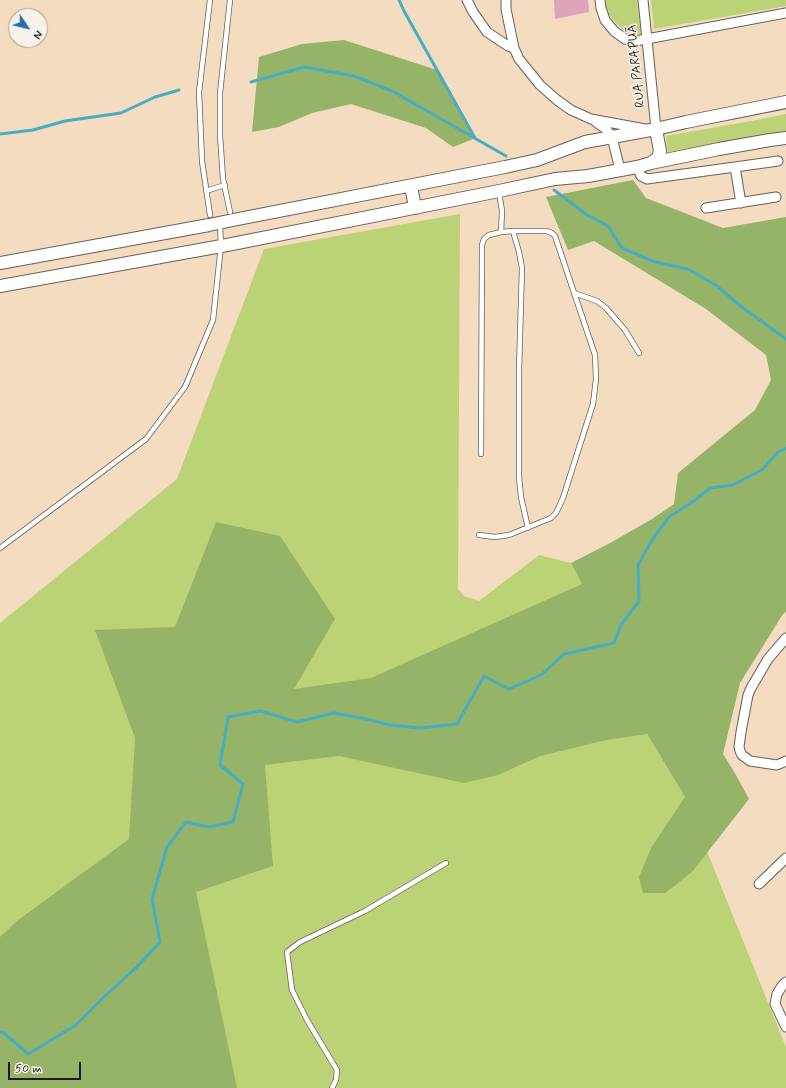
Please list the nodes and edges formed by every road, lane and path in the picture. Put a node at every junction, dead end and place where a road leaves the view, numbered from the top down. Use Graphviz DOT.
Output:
graph roads {
  1 [pos="210,0"];
  2 [pos="230,0"];
  3 [pos="467,0"];
  4 [pos="506,0"];
  5 [pos="600,0"];
  6 [pos="643,0"];
  7 [pos="786,14"];
  8 [pos="647,39"];
  9 [pos="514,48"];
  10 [pos="786,102"];
  11 [pos="591,119"];
  12 [pos="653,130"];
  13 [pos="612,137"];
  14 [pos="786,138"];
  15 [pos="778,160"];
  16 [pos="651,163"];
  17 [pos="637,167"];
  18 [pos="735,167"];
  19 [pos="620,170"];
  20 [pos="225,185"];
  21 [pos="411,186"];
  22 [pos="206,191"];
  23 [pos="499,191"];
  24 [pos="776,197"];
  25 [pos="741,203"];
  26 [pos="414,208"];
  27 [pos="706,208"];
  28 [pos="230,212"];
  29 [pos="210,215"];
  30 [pos="220,223"];
  31 [pos="513,231"];
  32 [pos="501,232"];
  33 [pos="221,246"];
  34 [pos="0,263"];
  35 [pos="0,286"];
  36 [pos="574,293"];
  37 [pos="639,353"];
  38 [pos="481,454"];
  39 [pos="528,528"];
  40 [pos="479,535"];
  41 [pos="0,548"];
  42 [pos="786,638"];
  43 [pos="786,761"];
  44 [pos="786,858"];
  45 [pos="446,863"];
  46 [pos="759,884"];
  47 [pos="786,982"];
  48 [pos="786,1027"];
  49 [pos="332,1088"];
  1 -- 22 [label="lane"];
  2 -- 20 [label="lane"];
  3 -- 9 [label="street"];
  4 -- 9 [label="street"];
  5 -- 8 [label="street"];
  6 -- 8 [label="street, RUA PARAPUÃ"];
  7 -- 8 [label="street"];
  8 -- 12 [label="street, RUA PARAPUÃ"];
  9 -- 11 [label="street"];
  10 -- 12 [label="street"];
  11 -- 12 [label="street"];
  11 -- 13 [label="street"];
  12 -- 13 [label="street"];
  12 -- 16 [label="street"];
  13 -- 19 [label="street"];
  13 -- 21 [label="street"];
  14 -- 16 [label="street"];
  15 -- 18 [label="street"];
  16 -- 17 [label="street"];
  17 -- 18 [label="street"];
  17 -- 19 [label="street"];
  18 -- 25 [label="street"];
  19 -- 23 [label="street"];
  20 -- 22 [label="lane"];
  20 -- 28 [label="lane"];
  21 -- 26 [label="street"];
  21 -- 30 [label="street"];
  22 -- 29 [label="lane"];
  23 -- 26 [label="street"];
  23 -- 32 [label="lane"];
  24 -- 25 [label="street"];
  25 -- 27 [label="street"];
  26 -- 33 [label="street"];
  30 -- 33 [label="lane"];
  30 -- 34 [label="street"];
  31 -- 32 [label="lane"];
  31 -- 36 [label="lane"];
  31 -- 39 [label="lane"];
  32 -- 38 [label="lane"];
  33 -- 35 [label="street"];
  33 -- 41 [label="lane"];
  36 -- 37 [label="lane"];
  36 -- 39 [label="lane"];
  39 -- 40 [label="lane"];
  42 -- 43 [label="street"];
  44 -- 46 [label="street"];
  45 -- 49 [label="lane"];
  47 -- 48 [label="street"];
}
